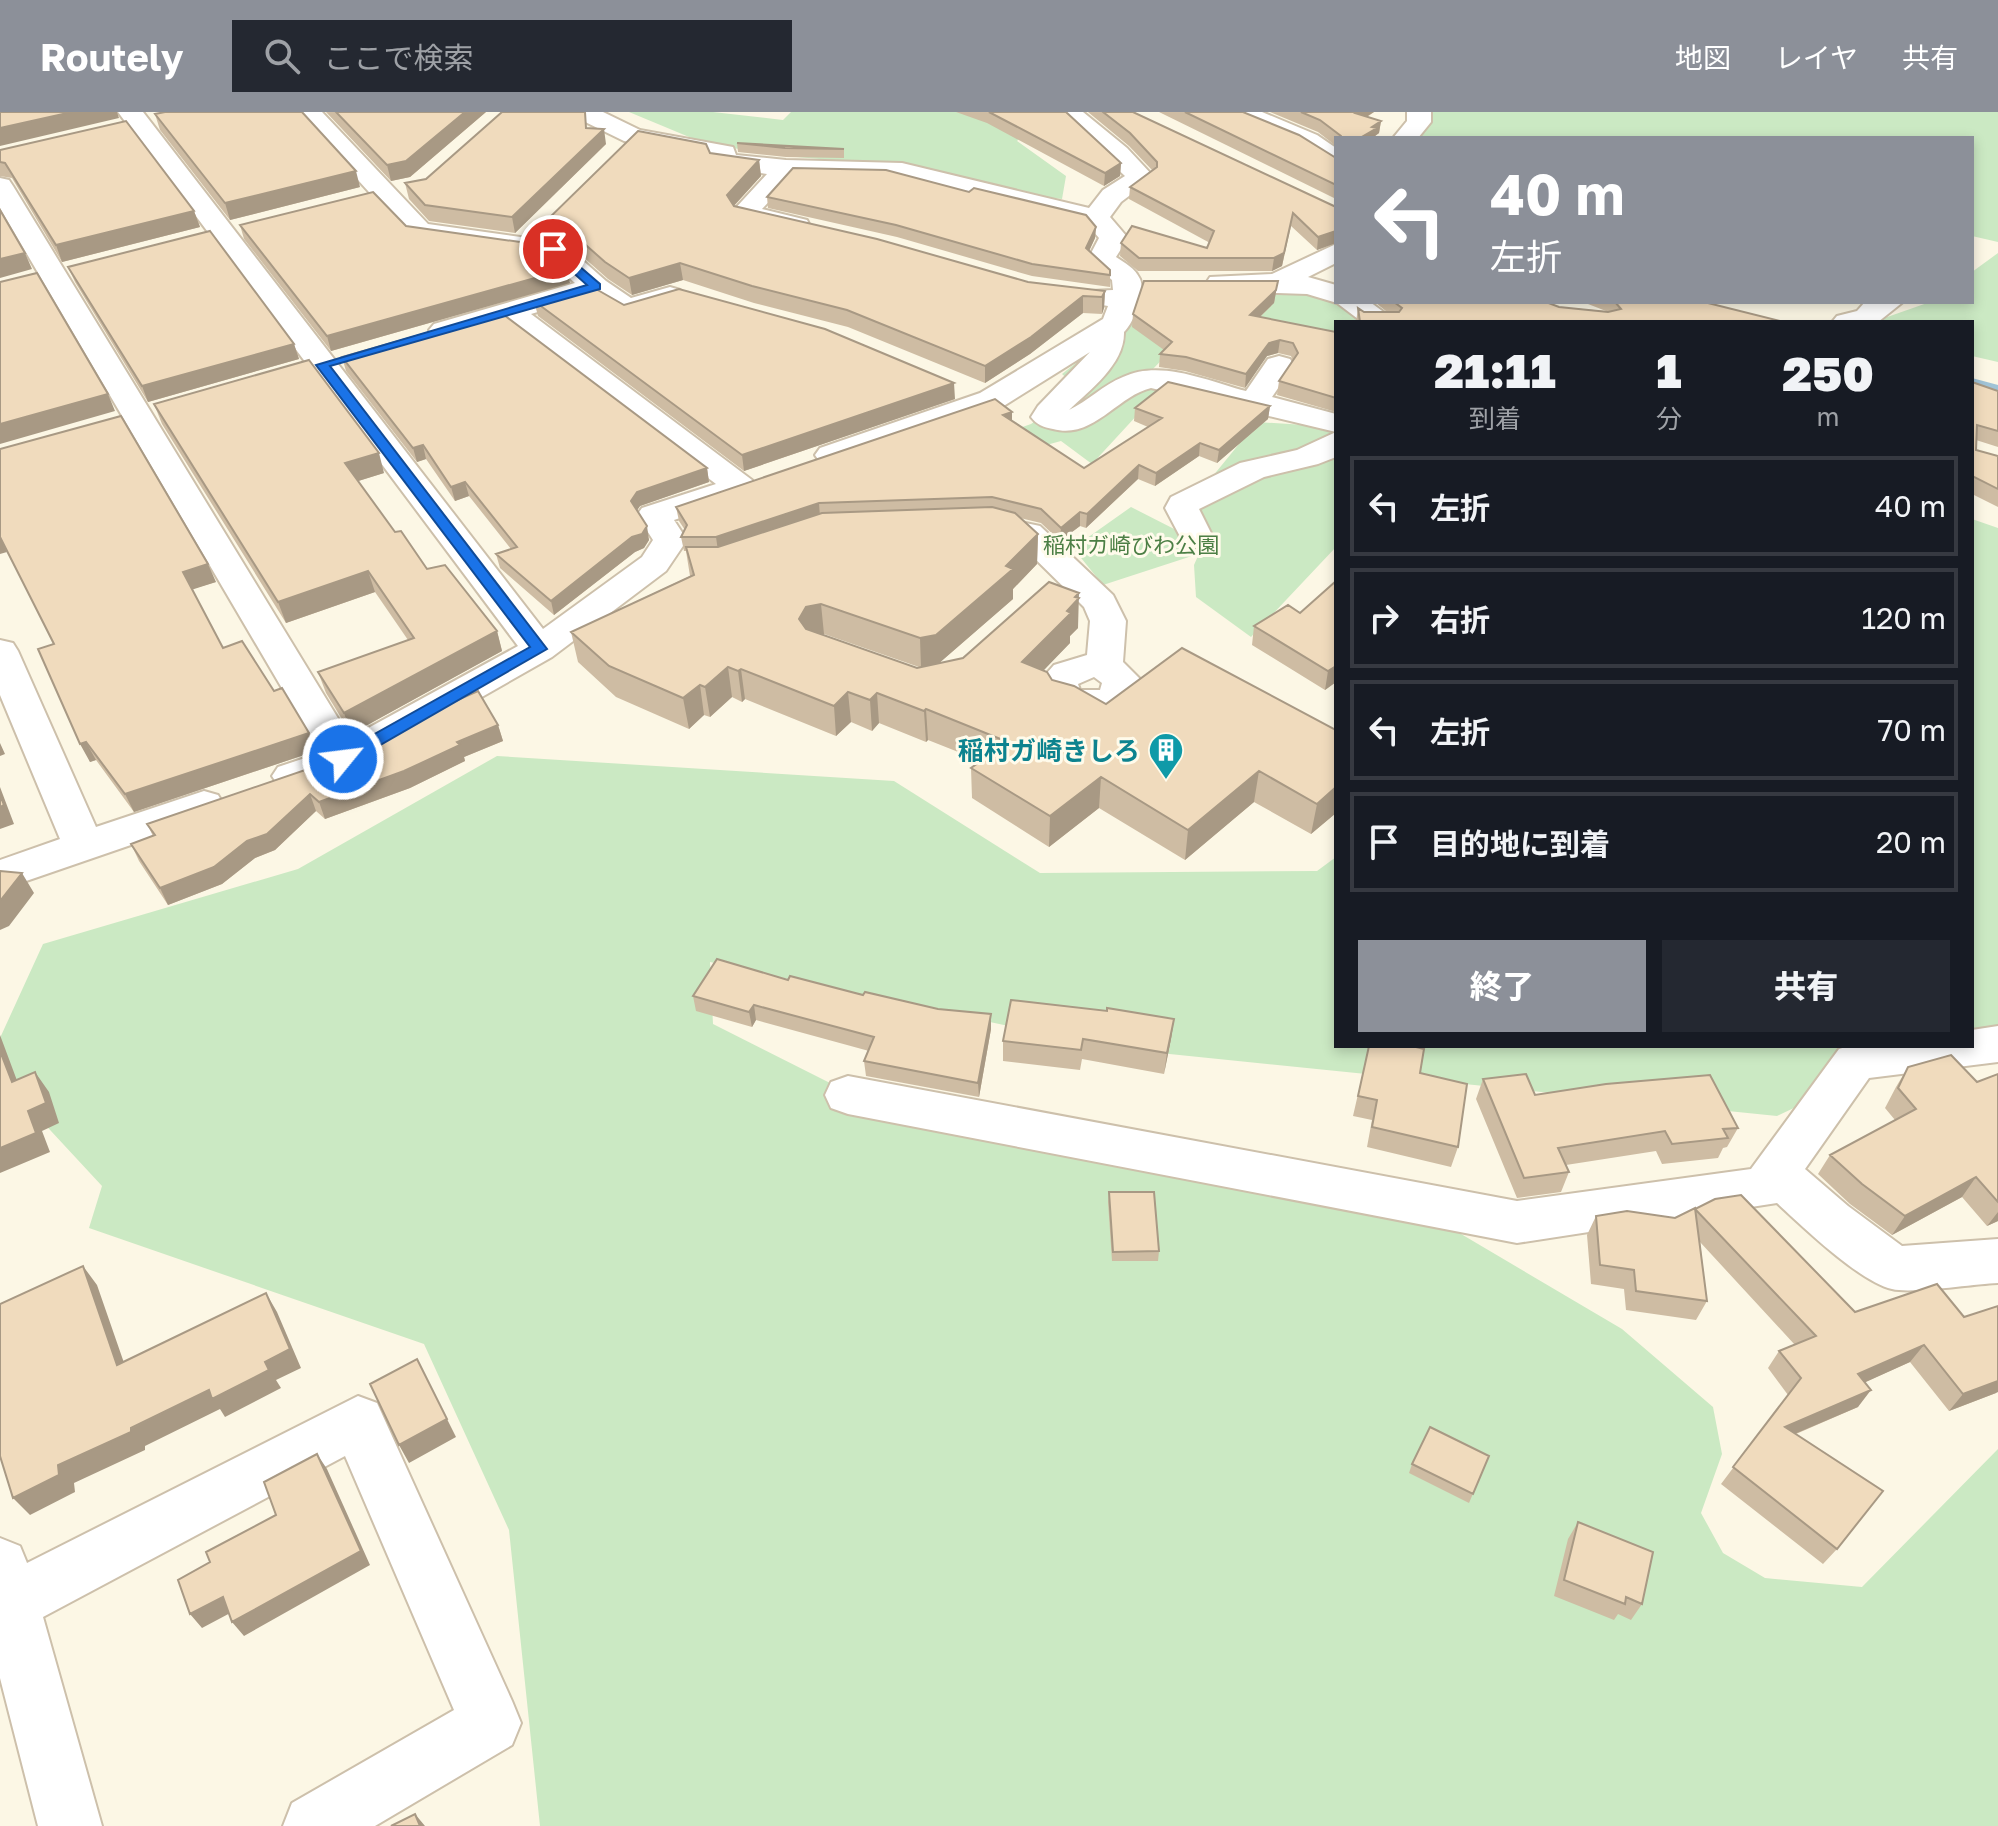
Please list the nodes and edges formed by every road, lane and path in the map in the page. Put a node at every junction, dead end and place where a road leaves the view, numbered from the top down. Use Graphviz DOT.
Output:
graph roads {
  1 [pos="308,112"];
  2 [pos="584,112"];
  3 [pos="1068,112"];
  4 [pos="1241,112"];
  5 [pos="1419,112"];
  6 [pos="136,121"];
  7 [pos="633,136"];
  8 [pos="1407,136"];
  9 [pos="611,157"];
  10 [pos="1334,159"];
  11 [pos="786,168"];
  12 [pos="0,186"];
  13 [pos="419,187"];
  14 [pos="382,193"];
  15 [pos="353,200"];
  16 [pos="1096,218"];
  17 [pos="546,222"];
  18 [pos="236,229"];
  19 [pos="824,232"];
  20 [pos="191,241"];
  21 [pos="524,243"];
  22 [pos="1334,253"];
  23 [pos="1278,282"];
  24 [pos="1160,283"];
  25 [pos="1191,283"];
  26 [pos="596,287"];
  27 [pos="1074,294"];
  28 [pos="1334,294"];
  29 [pos="698,297"];
  30 [pos="1121,304"];
  31 [pos="1353,304"];
  32 [pos="1884,304"];
  33 [pos="508,311"];
  34 [pos="1379,320"];
  35 [pos="1855,320"];
  36 [pos="422,336"];
  37 [pos="337,360"];
  38 [pos="1279,365"];
  39 [pos="292,373"];
  40 [pos="949,382"];
  41 [pos="991,400"];
  42 [pos="1254,401"];
  43 [pos="1334,422"];
  44 [pos="1334,444"];
  45 [pos="770,477"];
  46 [pos="946,524"];
  47 [pos="1196,537"];
  48 [pos="654,564"];
  49 [pos="694,564"];
  50 [pos="539,649"];
  51 [pos="0,651"];
  52 [pos="1104,666"];
  53 [pos="343,759"];
  54 [pos="83,845"];
  55 [pos="0,875"];
  56 [pos="1998,1044"];
  57 [pos="1974,1047"];
  58 [pos="1966,1048"];
  59 [pos="848,1095"];
  60 [pos="1776,1173"];
  61 [pos="1998,1261"];
  62 [pos="3,1592"];
  63 [pos="70,1826"];
  64 [pos="315,1826"];
  1 -- 14 [label="street"];
  2 -- 7 [label="street"];
  3 -- 16 [label="street"];
  4 -- 10 [label="street"];
  5 -- 8 [label="street"];
  6 -- 18 [label="street"];
  7 -- 9 [label="street"];
  7 -- 11 [label="street"];
  11 -- 16 [label="street"];
  11 -- 19 [label="street"];
  12 -- 53 [label="street"];
  13 -- 14 [label="street"];
  14 -- 15 [label="street"];
  14 -- 21 [label="street"];
  16 -- 30 [label="street"];
  17 -- 21 [label="street"];
  18 -- 20 [label="street"];
  18 -- 37 [label="street"];
  21 -- 26 [label="street"];
  22 -- 23 [label="street"];
  23 -- 25 [label="street"];
  23 -- 28 [label="street"];
  24 -- 30 [label="street"];
  26 -- 29 [label="street"];
  26 -- 33 [label="street"];
  27 -- 30 [label="street"];
  30 -- 41 [label="street"];
  30 -- 42 [label="street"];
  31 -- 34 [label="street"];
  32 -- 35 [label="street"];
  33 -- 36 [label="street"];
  33 -- 45 [label="street"];
  37 -- 39 [label="street"];
  37 -- 50 [label="street"];
  38 -- 42 [label="street"];
  40 -- 41 [label="street"];
  41 -- 45 [label="street"];
  42 -- 43 [label="street"];
  44 -- 47 [label="street"];
  45 -- 48 [label="street"];
  46 -- 52 [label="street"];
  48 -- 49 [label="street"];
  48 -- 50 [label="street"];
  50 -- 53 [label="street"];
  51 -- 54 [label="street"];
  53 -- 54 [label="street"];
  54 -- 55 [label="street"];
  56 -- 57 [label="street"];
  58 -- 60 [label="street"];
  59 -- 60 [label="street"];
  60 -- 61 [label="street"];
  62 -- 63 [label="street"];
  62 -- 64 [label="street"];
}
